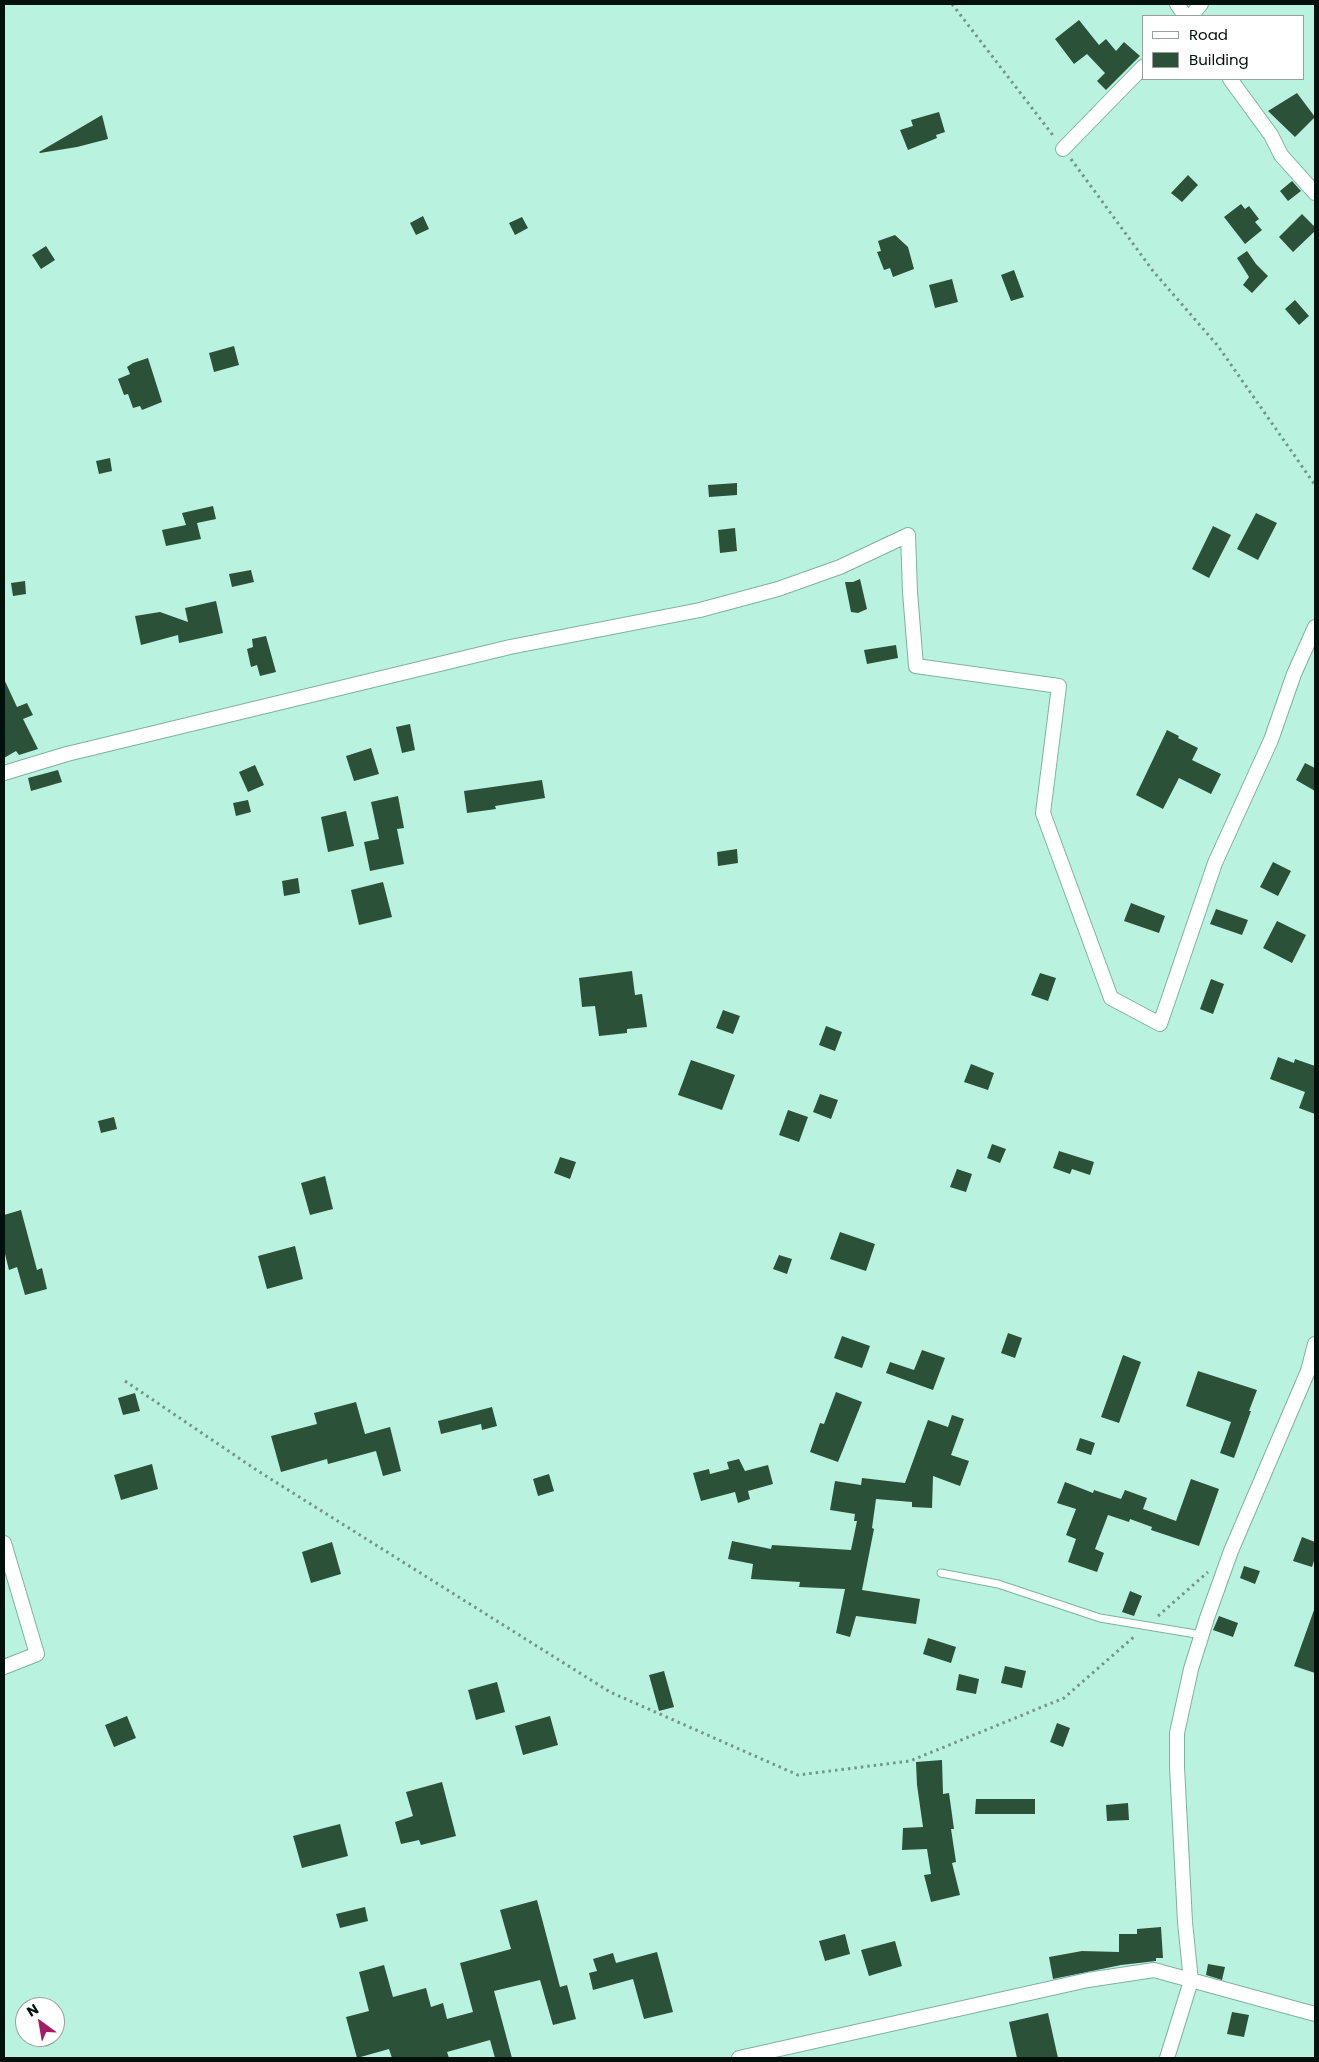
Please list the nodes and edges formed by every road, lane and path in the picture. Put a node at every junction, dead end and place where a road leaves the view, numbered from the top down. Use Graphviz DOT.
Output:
graph roads {
  1 [pos="952,4"];
  2 [pos="1177,4"];
  3 [pos="1202,4"];
  4 [pos="1184,15"];
  5 [pos="1192,15"];
  6 [pos="1142,68"];
  7 [pos="1231,80"];
  8 [pos="1064,149"];
  9 [pos="1315,193"];
  10 [pos="1315,485"];
  11 [pos="1315,627"];
  12 [pos="4,773"];
  13 [pos="1315,1344"];
  14 [pos="125,1381"];
  15 [pos="4,1543"];
  16 [pos="1209,1571"];
  17 [pos="941,1573"];
  18 [pos="1151,1622"];
  19 [pos="1136,1634"];
  20 [pos="1202,1635"];
  21 [pos="4,1667"];
  22 [pos="1191,1981"];
  23 [pos="1315,2014"];
  24 [pos="738,2058"];
  25 [pos="1167,2058"];
  1 -- 8 [label="path"];
  2 -- 4 [label="street"];
  3 -- 5 [label="street"];
  6 -- 8 [label="street"];
  7 -- 9 [label="street"];
  8 -- 10 [label="path"];
  11 -- 12 [label="street"];
  13 -- 20 [label="street"];
  14 -- 19 [label="path"];
  15 -- 21 [label="street"];
  16 -- 18 [label="path"];
  17 -- 20 [label="lane"];
  20 -- 22 [label="street"];
  22 -- 23 [label="street"];
  22 -- 24 [label="street"];
  22 -- 25 [label="street"];
}
